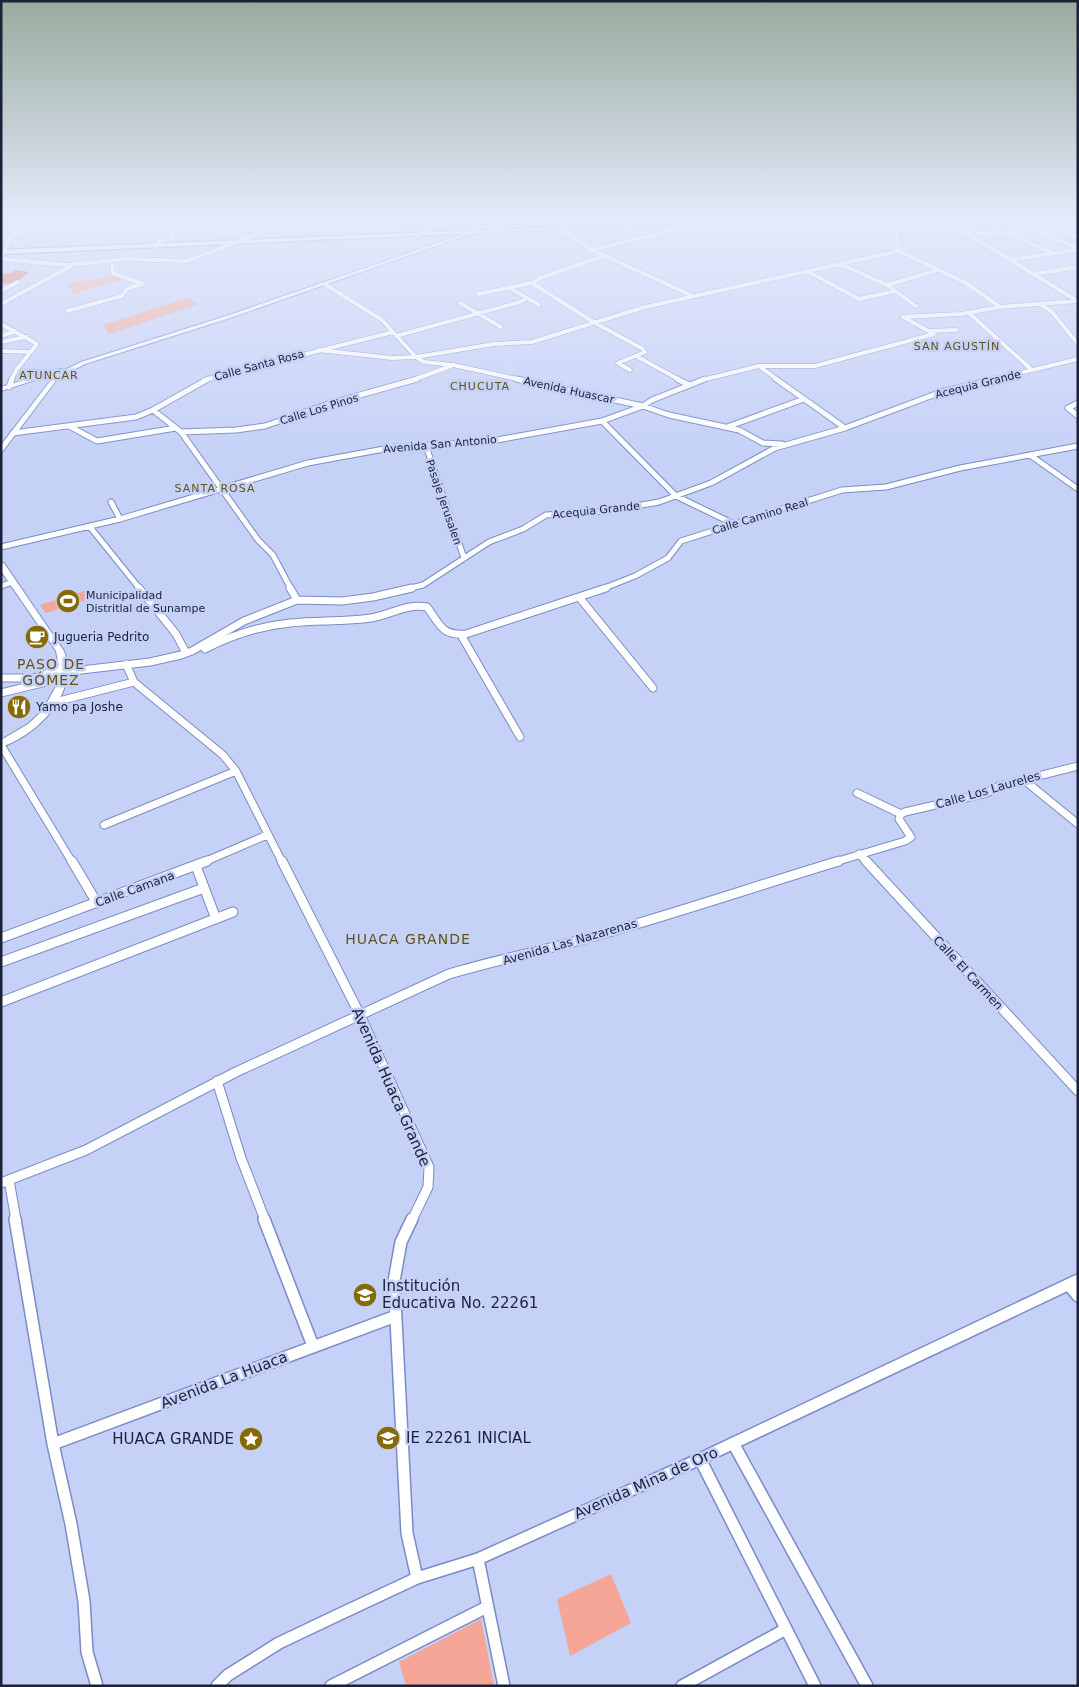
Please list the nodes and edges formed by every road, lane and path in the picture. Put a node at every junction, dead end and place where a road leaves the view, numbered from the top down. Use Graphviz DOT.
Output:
graph roads {
  1 [pos="116,298"];
  2 [pos="286,298"];
  3 [pos="346,298"];
  4 [pos="527,298"];
  5 [pos="555,298"];
  6 [pos="685,298"];
  7 [pos="905,298"];
  8 [pos="988,298"];
  9 [pos="1077,301"];
  10 [pos="460,303"];
  11 [pos="1040,304"];
  12 [pos="539,305"];
  13 [pos="916,306"];
  14 [pos="1000,306"];
  15 [pos="67,311"];
  16 [pos="478,313"];
  17 [pos="969,313"];
  18 [pos="595,323"];
  19 [pos="2,325"];
  20 [pos="501,327"];
  21 [pos="956,330"];
  22 [pos="15,331"];
  23 [pos="932,333"];
  24 [pos="395,334"];
  25 [pos="1,336"];
  26 [pos="26,337"];
  27 [pos="1,342"];
  28 [pos="1078,344"];
  29 [pos="318,350"];
  30 [pos="1,351"];
  31 [pos="30,352"];
  32 [pos="636,356"];
  33 [pos="416,357"];
  34 [pos="1078,359"];
  35 [pos="83,363"];
  36 [pos="453,365"];
  37 [pos="759,366"];
  38 [pos="630,370"];
  39 [pos="1032,370"];
  40 [pos="47,374"];
  41 [pos="56,378"];
  42 [pos="689,385"];
  43 [pos="9,387"];
  44 [pos="1,389"];
  45 [pos="804,399"];
  46 [pos="1078,403"];
  47 [pos="643,406"];
  48 [pos="153,410"];
  49 [pos="1078,416"];
  50 [pos="602,421"];
  51 [pos="69,426"];
  52 [pos="727,427"];
  53 [pos="845,428"];
  54 [pos="179,430"];
  55 [pos="13,433"];
  56 [pos="8,441"];
  57 [pos="1,443"];
  58 [pos="787,444"];
  59 [pos="426,446"];
  60 [pos="1078,446"];
  61 [pos="1,450"];
  62 [pos="1030,456"];
  63 [pos="221,488"];
  64 [pos="1078,490"];
  65 [pos="676,496"];
  66 [pos="111,502"];
  67 [pos="120,519"];
  68 [pos="734,524"];
  69 [pos="90,527"];
  70 [pos="1,547"];
  71 [pos="464,558"];
  72 [pos="1,565"];
  73 [pos="13,582"];
  74 [pos="1,586"];
  75 [pos="579,597"];
  76 [pos="297,600"];
  77 [pos="461,635"];
  78 [pos="184,654"];
  79 [pos="126,664"];
  80 [pos="64,672"];
  81 [pos="1,678"];
  82 [pos="134,682"];
  83 [pos="653,688"];
  84 [pos="1,692"];
  85 [pos="50,704"];
  86 [pos="1,736"];
  87 [pos="520,737"];
  88 [pos="1,745"];
  89 [pos="1078,766"];
  90 [pos="236,771"];
  91 [pos="1024,780"];
  92 [pos="857,793"];
  93 [pos="900,815"];
  94 [pos="1078,824"];
  95 [pos="104,825"];
  96 [pos="268,835"];
  97 [pos="859,854"];
  98 [pos="196,866"];
  99 [pos="204,888"];
  100 [pos="97,903"];
  101 [pos="233,912"];
  102 [pos="216,919"];
  103 [pos="1,938"];
  104 [pos="1,962"];
  105 [pos="1,1002"];
  106 [pos="360,1015"];
  107 [pos="216,1082"];
  108 [pos="1078,1091"];
  109 [pos="5,1181"];
  110 [pos="1073,1282"];
  111 [pos="1078,1296"];
  112 [pos="396,1316"];
  113 [pos="313,1346"];
  114 [pos="733,1443"];
  115 [pos="53,1444"];
  116 [pos="700,1459"];
  117 [pos="478,1559"];
  118 [pos="417,1578"];
  119 [pos="487,1607"];
  120 [pos="786,1629"];
  121 [pos="97,1686"];
  122 [pos="217,1686"];
  123 [pos="331,1686"];
  124 [pos="504,1686"];
  125 [pos="682,1686"];
  126 [pos="816,1686"];
  127 [pos="867,1686"];
  1 -- 15 [label="street"];
  2 -- 35 [label="main road"];
  3 -- 24 [label="street"];
  4 -- 12 [label="street"];
  4 -- 16 [label="street, Calle Santa Rosa"];
  5 -- 18 [label="street"];
  6 -- 18 [label="street"];
  7 -- 13 [label="street"];
  8 -- 14 [label="street"];
  9 -- 11 [label="street"];
  10 -- 16 [label="street"];
  11 -- 14 [label="street"];
  11 -- 28 [label="street"];
  14 -- 17 [label="street"];
  16 -- 20 [label="street"];
  16 -- 24 [label="street, Calle Santa Rosa"];
  17 -- 23 [label="street"];
  17 -- 39 [label="street"];
  18 -- 32 [label="street"];
  18 -- 33 [label="street"];
  19 -- 22 [label="street"];
  21 -- 23 [label="street, Avenida San Antonio"];
  22 -- 25 [label="street"];
  22 -- 26 [label="street"];
  23 -- 37 [label="street, Avenida San Antonio"];
  24 -- 29 [label="street, Calle Santa Rosa"];
  24 -- 33 [label="street"];
  26 -- 27 [label="street"];
  26 -- 31 [label="street"];
  29 -- 33 [label="street, Avenida Huascar"];
  29 -- 48 [label="street, Calle Santa Rosa"];
  30 -- 31 [label="street"];
  31 -- 43 [label="street"];
  32 -- 38 [label="street"];
  32 -- 42 [label="street"];
  33 -- 36 [label="street, Avenida Huascar"];
  34 -- 39 [label="street, Acequia Grande"];
  35 -- 40 [label="main road"];
  35 -- 41 [label="main road"];
  36 -- 47 [label="street, Avenida Huascar"];
  36 -- 54 [label="street, Calle Los Pinos"];
  37 -- 42 [label="street, Avenida San Antonio"];
  37 -- 45 [label="street"];
  39 -- 53 [label="street, Acequia Grande"];
  40 -- 41 [label="main road"];
  40 -- 43 [label="main road"];
  41 -- 55 [label="main road"];
  42 -- 47 [label="street, Avenida San Antonio"];
  43 -- 44 [label="main road"];
  45 -- 52 [label="street"];
  45 -- 53 [label="street"];
  46 -- 49 [label="street"];
  47 -- 50 [label="street, Avenida San Antonio"];
  47 -- 52 [label="street, Avenida Huascar"];
  48 -- 51 [label="street, Calle Santa Rosa"];
  48 -- 54 [label="street"];
  50 -- 59 [label="street, Avenida San Antonio"];
  50 -- 65 [label="street"];
  51 -- 54 [label="street, Calle Los Pinos"];
  51 -- 55 [label="street, Calle Santa Rosa"];
  52 -- 58 [label="street, Avenida Huascar"];
  53 -- 58 [label="street, Acequia Grande"];
  54 -- 63 [label="street"];
  55 -- 56 [label="main road"];
  56 -- 57 [label="street"];
  56 -- 61 [label="main road"];
  58 -- 65 [label="street, Acequia Grande"];
  59 -- 63 [label="street, Avenida San Antonio"];
  59 -- 71 [label="street, Pasaje Jerusalen"];
  60 -- 62 [label="street, Calle Camino Real"];
  62 -- 64 [label="street"];
  62 -- 68 [label="street, Calle Camino Real"];
  63 -- 67 [label="street, Avenida San Antonio"];
  63 -- 76 [label="street"];
  65 -- 68 [label="street"];
  65 -- 71 [label="street, Acequia Grande"];
  66 -- 67 [label="street"];
  67 -- 69 [label="street, Avenida San Antonio"];
  68 -- 75 [label="street, Calle Camino Real"];
  69 -- 70 [label="street, Avenida San Antonio"];
  69 -- 78 [label="street"];
  71 -- 76 [label="street, Acequia Grande"];
  72 -- 73 [label="main road"];
  73 -- 74 [label="street"];
  73 -- 80 [label="main road"];
  75 -- 77 [label="street, Calle Camino Real"];
  75 -- 83 [label="street"];
  76 -- 78 [label="street, Acequia Grande"];
  77 -- 78 [label="street"];
  77 -- 87 [label="street"];
  78 -- 79 [label="street, Acequia Grande"];
  79 -- 80 [label="street, Acequia Grande"];
  79 -- 82 [label="street, Avenida Huaca Grande"];
  80 -- 81 [label="street"];
  80 -- 84 [label="street"];
  80 -- 85 [label="main road"];
  82 -- 85 [label="street"];
  82 -- 90 [label="street, Avenida Huaca Grande"];
  85 -- 86 [label="main road"];
  85 -- 88 [label="main road"];
  88 -- 100 [label="street"];
  89 -- 91 [label="street, Calle Los Laureles"];
  90 -- 95 [label="street"];
  90 -- 96 [label="street, Avenida Huaca Grande"];
  91 -- 93 [label="street, Calle Los Laureles"];
  91 -- 94 [label="street"];
  92 -- 93 [label="street"];
  93 -- 97 [label="street, Avenida Las Nazarenas"];
  96 -- 98 [label="street, Calle Camana"];
  96 -- 106 [label="street, Avenida Huaca Grande"];
  97 -- 106 [label="street, Avenida Las Nazarenas"];
  97 -- 108 [label="street, Calle El Carmen"];
  98 -- 99 [label="street"];
  98 -- 100 [label="street, Calle Camana"];
  99 -- 102 [label="street"];
  99 -- 104 [label="street"];
  100 -- 103 [label="street, Calle Camana"];
  101 -- 102 [label="street"];
  102 -- 105 [label="street"];
  106 -- 107 [label="street, Avenida Las Nazarenas"];
  106 -- 112 [label="street, Avenida Huaca Grande"];
  107 -- 109 [label="street, Avenida Las Nazarenas"];
  107 -- 113 [label="street"];
  109 -- 115 [label="street"];
  110 -- 111 [label="street"];
  110 -- 114 [label="street, Avenida Mina de Oro"];
  112 -- 113 [label="street, Avenida La Huaca"];
  112 -- 118 [label="street, Avenida Huaca Grande"];
  113 -- 115 [label="street, Avenida La Huaca"];
  114 -- 116 [label="street, Avenida Mina de Oro"];
  114 -- 127 [label="street"];
  115 -- 121 [label="street"];
  116 -- 117 [label="street, Avenida Mina de Oro"];
  116 -- 120 [label="street"];
  117 -- 118 [label="street, Avenida Mina de Oro"];
  117 -- 119 [label="street"];
  118 -- 122 [label="street, Avenida Mina de Oro"];
  119 -- 123 [label="street"];
  119 -- 124 [label="street"];
  120 -- 125 [label="street"];
  120 -- 126 [label="street"];
}
